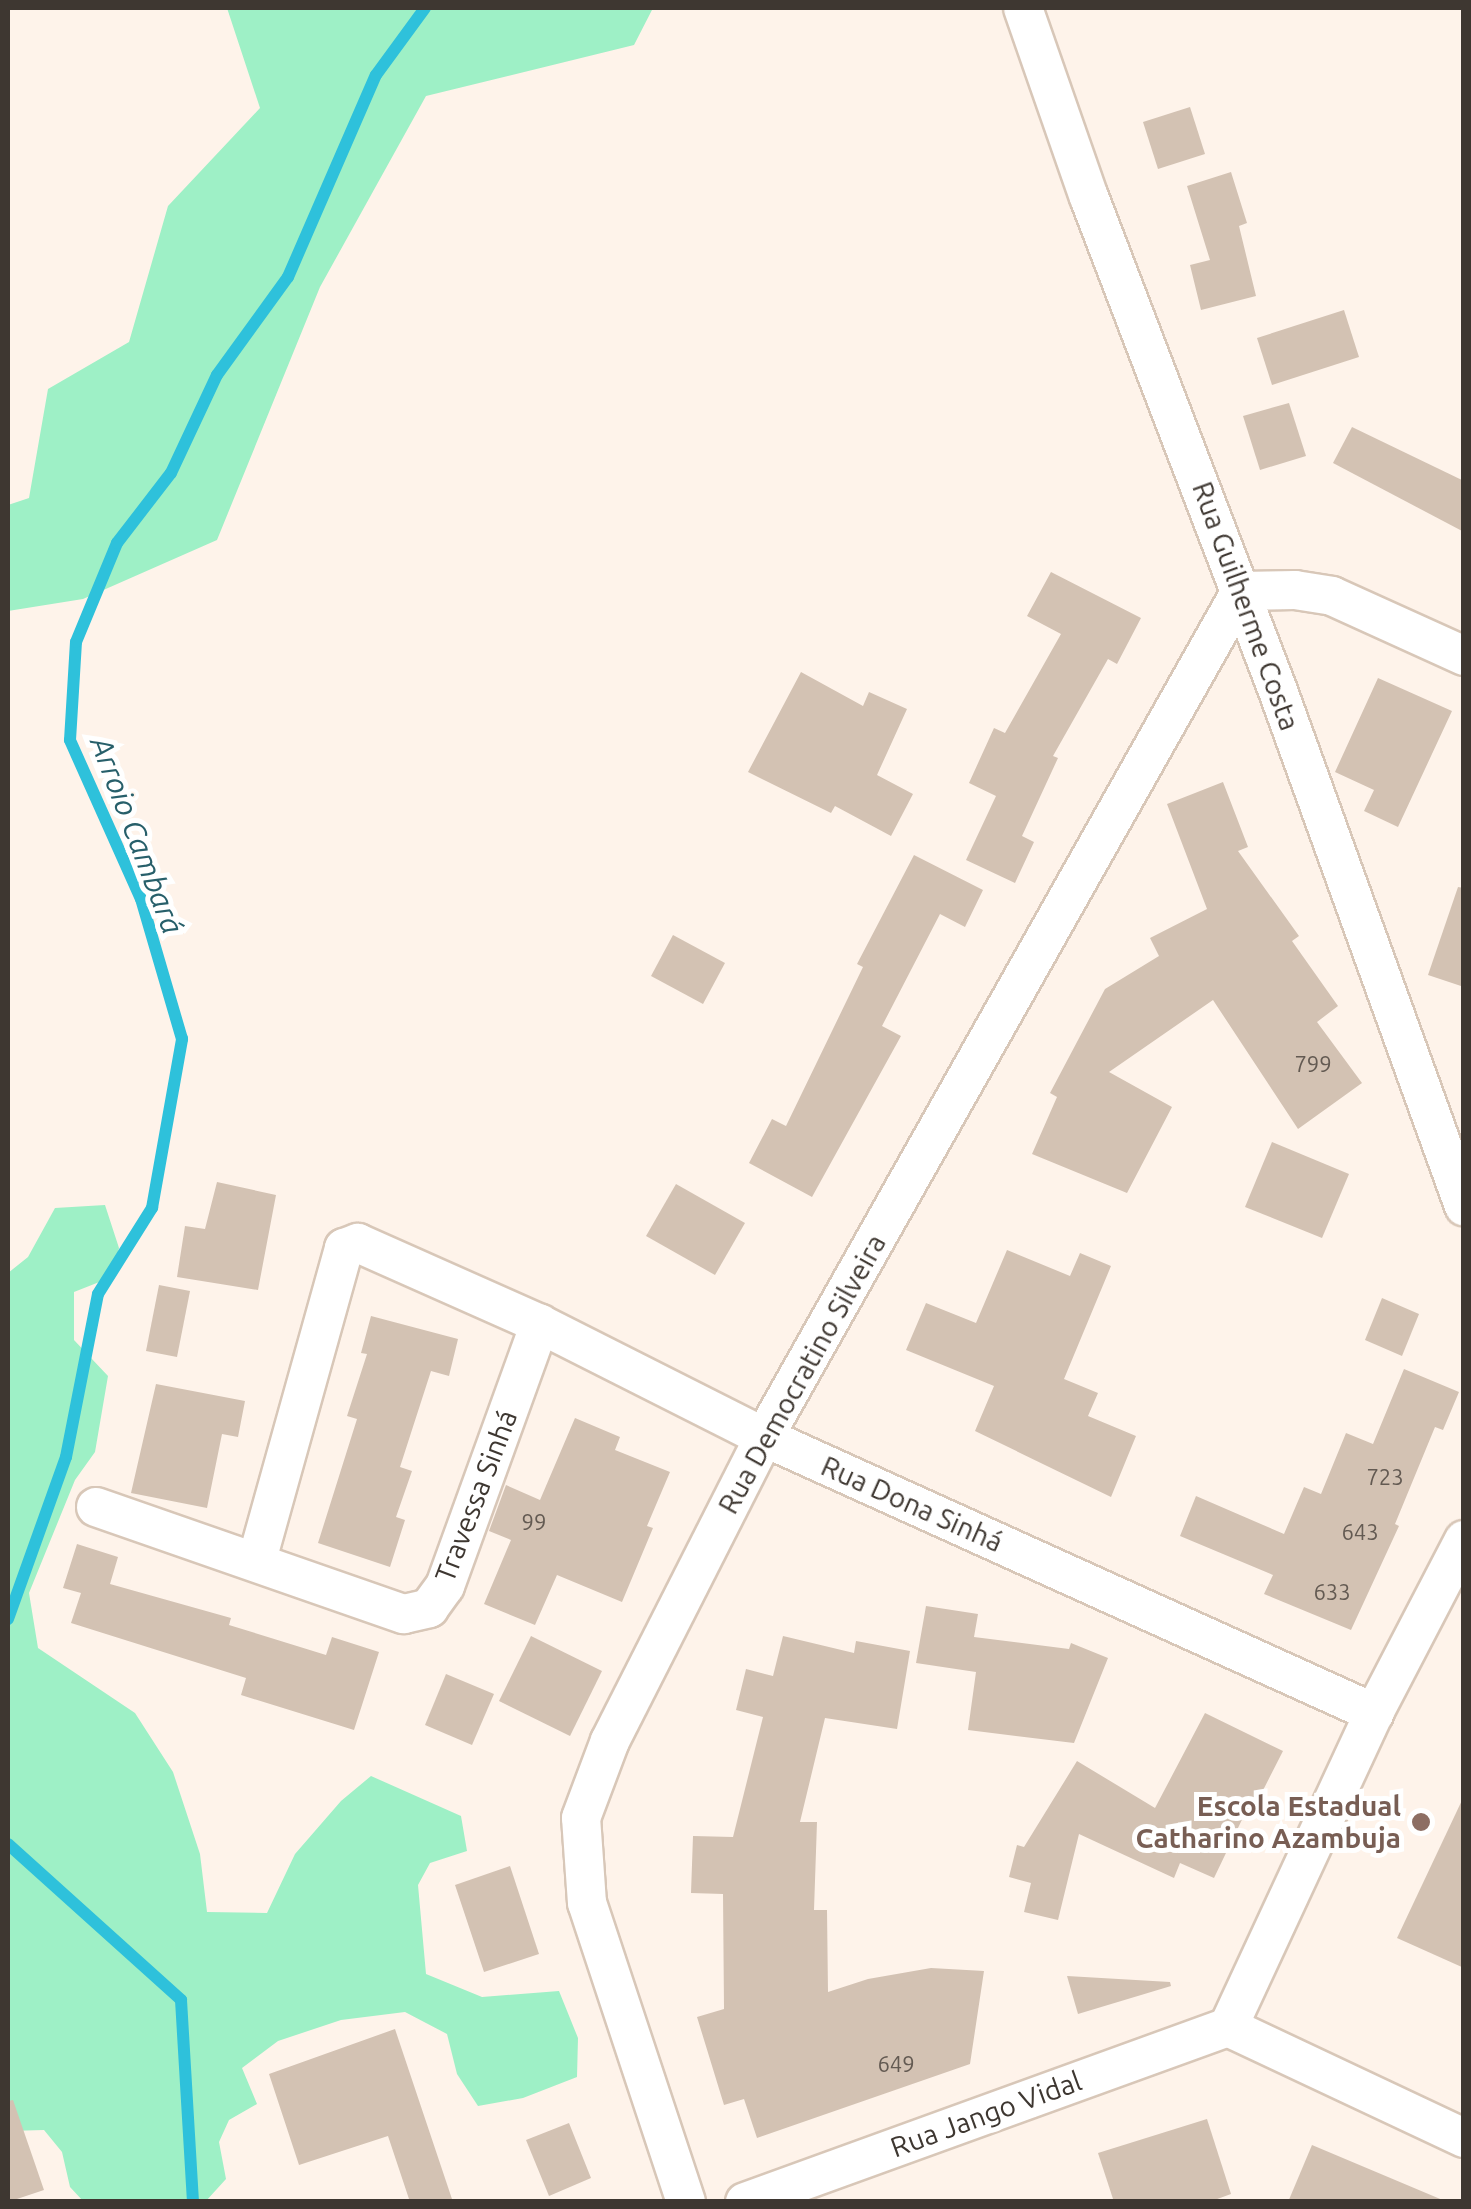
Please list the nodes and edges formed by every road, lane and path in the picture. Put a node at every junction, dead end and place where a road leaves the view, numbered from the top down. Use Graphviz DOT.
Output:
graph roads {
  1 [pos="1023,8"];
  2 [pos="1240,592"];
  3 [pos="1464,656"];
  4 [pos="1464,1206"];
  5 [pos="540,1324"];
  6 [pos="764,1437"];
  7 [pos="96,1507"];
  8 [pos="1464,1540"];
  9 [pos="258,1560"];
  10 [pos="1374,1713"];
  11 [pos="1228,2027"];
  12 [pos="1464,2138"];
  13 [pos="686,2202"];
  14 [pos="744,2202"];
  1 -- 2 [label="street, Rua Guilherme Costa"];
  2 -- 3 [label="street"];
  2 -- 4 [label="street, Rua Guilherme Costa"];
  2 -- 6 [label="street, Rua Democratino Silveira"];
  5 -- 6 [label="street, Rua Dona Sinhá"];
  5 -- 9 [label="street, Travessa Sinhá"];
  5 -- 9 [label="street, Rua Dona Sinhá"];
  6 -- 10 [label="street, Rua Dona Sinhá"];
  6 -- 13 [label="street, Rua Democratino Silveira"];
  7 -- 9 [label="street, Travessa Sinhá"];
  8 -- 10 [label="street"];
  10 -- 11 [label="street"];
  11 -- 12 [label="street"];
  11 -- 14 [label="street, Rua Jango Vidal"];
}
